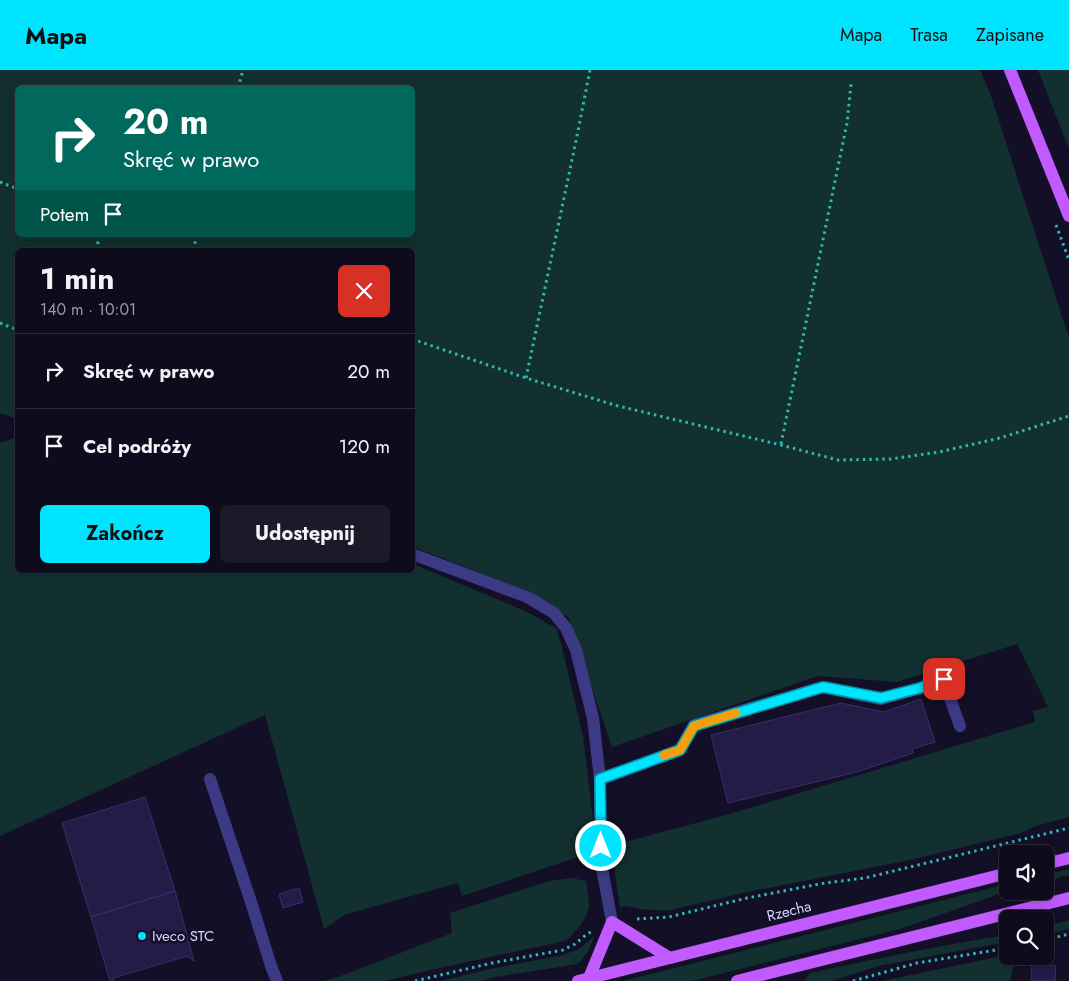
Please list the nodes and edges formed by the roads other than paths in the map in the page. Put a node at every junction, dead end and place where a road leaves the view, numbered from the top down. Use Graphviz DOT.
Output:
graph roads {
  1 [pos="1010,70"];
  2 [pos="1069,216"];
  3 [pos="415,555"];
  4 [pos="960,726"];
  5 [pos="210,779"];
  6 [pos="600,779"];
  7 [pos="1069,858"];
  8 [pos="1054,862"];
  9 [pos="999,875"];
  10 [pos="1069,898"];
  11 [pos="612,922"];
  12 [pos="670,958"];
  13 [pos="584,980"];
  14 [pos="276,981"];
  15 [pos="737,981"];
  1 -- 2 [label="main road"];
  3 -- 6 [label="street"];
  4 -- 6 [label="street"];
  5 -- 14 [label="street"];
  6 -- 11 [label="street"];
  7 -- 8 [label="main road"];
  9 -- 12 [label="main road, Rzecha"];
  10 -- 15 [label="main road"];
  11 -- 12 [label="main road"];
  11 -- 13 [label="main road"];
  12 -- 13 [label="main road, Rzecha"];
}
